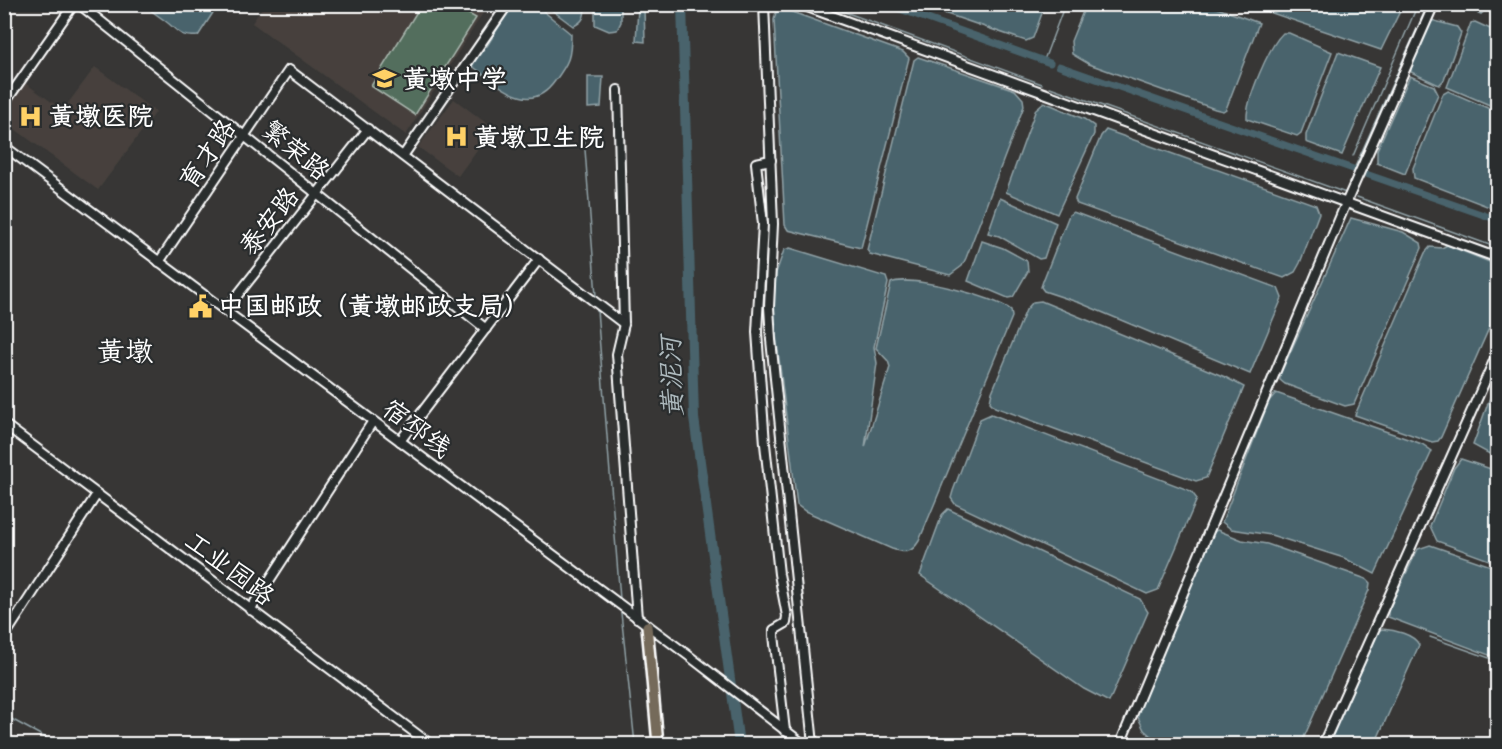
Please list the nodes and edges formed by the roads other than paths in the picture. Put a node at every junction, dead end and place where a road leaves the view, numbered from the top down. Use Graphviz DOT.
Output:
graph roads {
  1 [pos="74,4"];
  2 [pos="79,4"];
  3 [pos="508,4"];
  4 [pos="764,4"];
  5 [pos="798,4"];
  6 [pos="1434,4"];
  7 [pos="618,90"];
  8 [pos="4,104"];
  9 [pos="368,129"];
  10 [pos="245,137"];
  11 [pos="4,146"];
  12 [pos="403,156"];
  13 [pos="771,160"];
  14 [pos="317,194"];
  15 [pos="1346,204"];
  16 [pos="763,224"];
  17 [pos="773,224"];
  18 [pos="1497,258"];
  19 [pos="539,259"];
  20 [pos="159,262"];
  21 [pos="225,311"];
  22 [pos="624,324"];
  23 [pos="486,329"];
  24 [pos="1497,352"];
  25 [pos="373,421"];
  26 [pos="4,424"];
  27 [pos="400,441"];
  28 [pos="97,494"];
  29 [pos="250,610"];
  30 [pos="637,618"];
  31 [pos="646,626"];
  32 [pos="4,638"];
  33 [pos="785,731"];
  34 [pos="430,744"];
  35 [pos="658,744"];
  36 [pos="803,744"];
  37 [pos="813,744"];
  38 [pos="1120,744"];
  39 [pos="1323,744"];
  1 -- 8 [label="street"];
  2 -- 10 [label="street, 繁荣路"];
  3 -- 12 [label="street"];
  4 -- 13 [label="street"];
  5 -- 15 [label="street"];
  6 -- 15 [label="street"];
  7 -- 22 [label="street"];
  9 -- 10 [label="street, 育才路"];
  9 -- 12 [label="street"];
  9 -- 14 [label="street, 泰安路"];
  10 -- 14 [label="street, 繁荣路"];
  10 -- 20 [label="street, 育才路"];
  11 -- 20 [label="street, 宿邳线"];
  12 -- 19 [label="street"];
  13 -- 16 [label="street"];
  13 -- 17 [label="street"];
  14 -- 21 [label="street, 泰安路"];
  14 -- 23 [label="street, 繁荣路"];
  15 -- 18 [label="street"];
  15 -- 38 [label="street"];
  16 -- 17 [label="street"];
  16 -- 33 [label="street"];
  17 -- 37 [label="street"];
  19 -- 22 [label="street"];
  19 -- 23 [label="street"];
  20 -- 21 [label="street, 宿邳线"];
  21 -- 25 [label="street, 宿邳线"];
  22 -- 30 [label="street"];
  23 -- 27 [label="street"];
  24 -- 39 [label="street"];
  25 -- 27 [label="street, 宿邳线"];
  25 -- 29 [label="street"];
  26 -- 28 [label="street, 工业园路"];
  27 -- 30 [label="street, 宿邳线"];
  28 -- 29 [label="street, 工业园路"];
  28 -- 32 [label="street"];
  29 -- 34 [label="street, 工业园路"];
  30 -- 31 [label="street, 宿邳线"];
  31 -- 33 [label="street, 宿邳线"];
  31 -- 35 [label="main road"];
  33 -- 36 [label="street, 宿邳线"];
}
